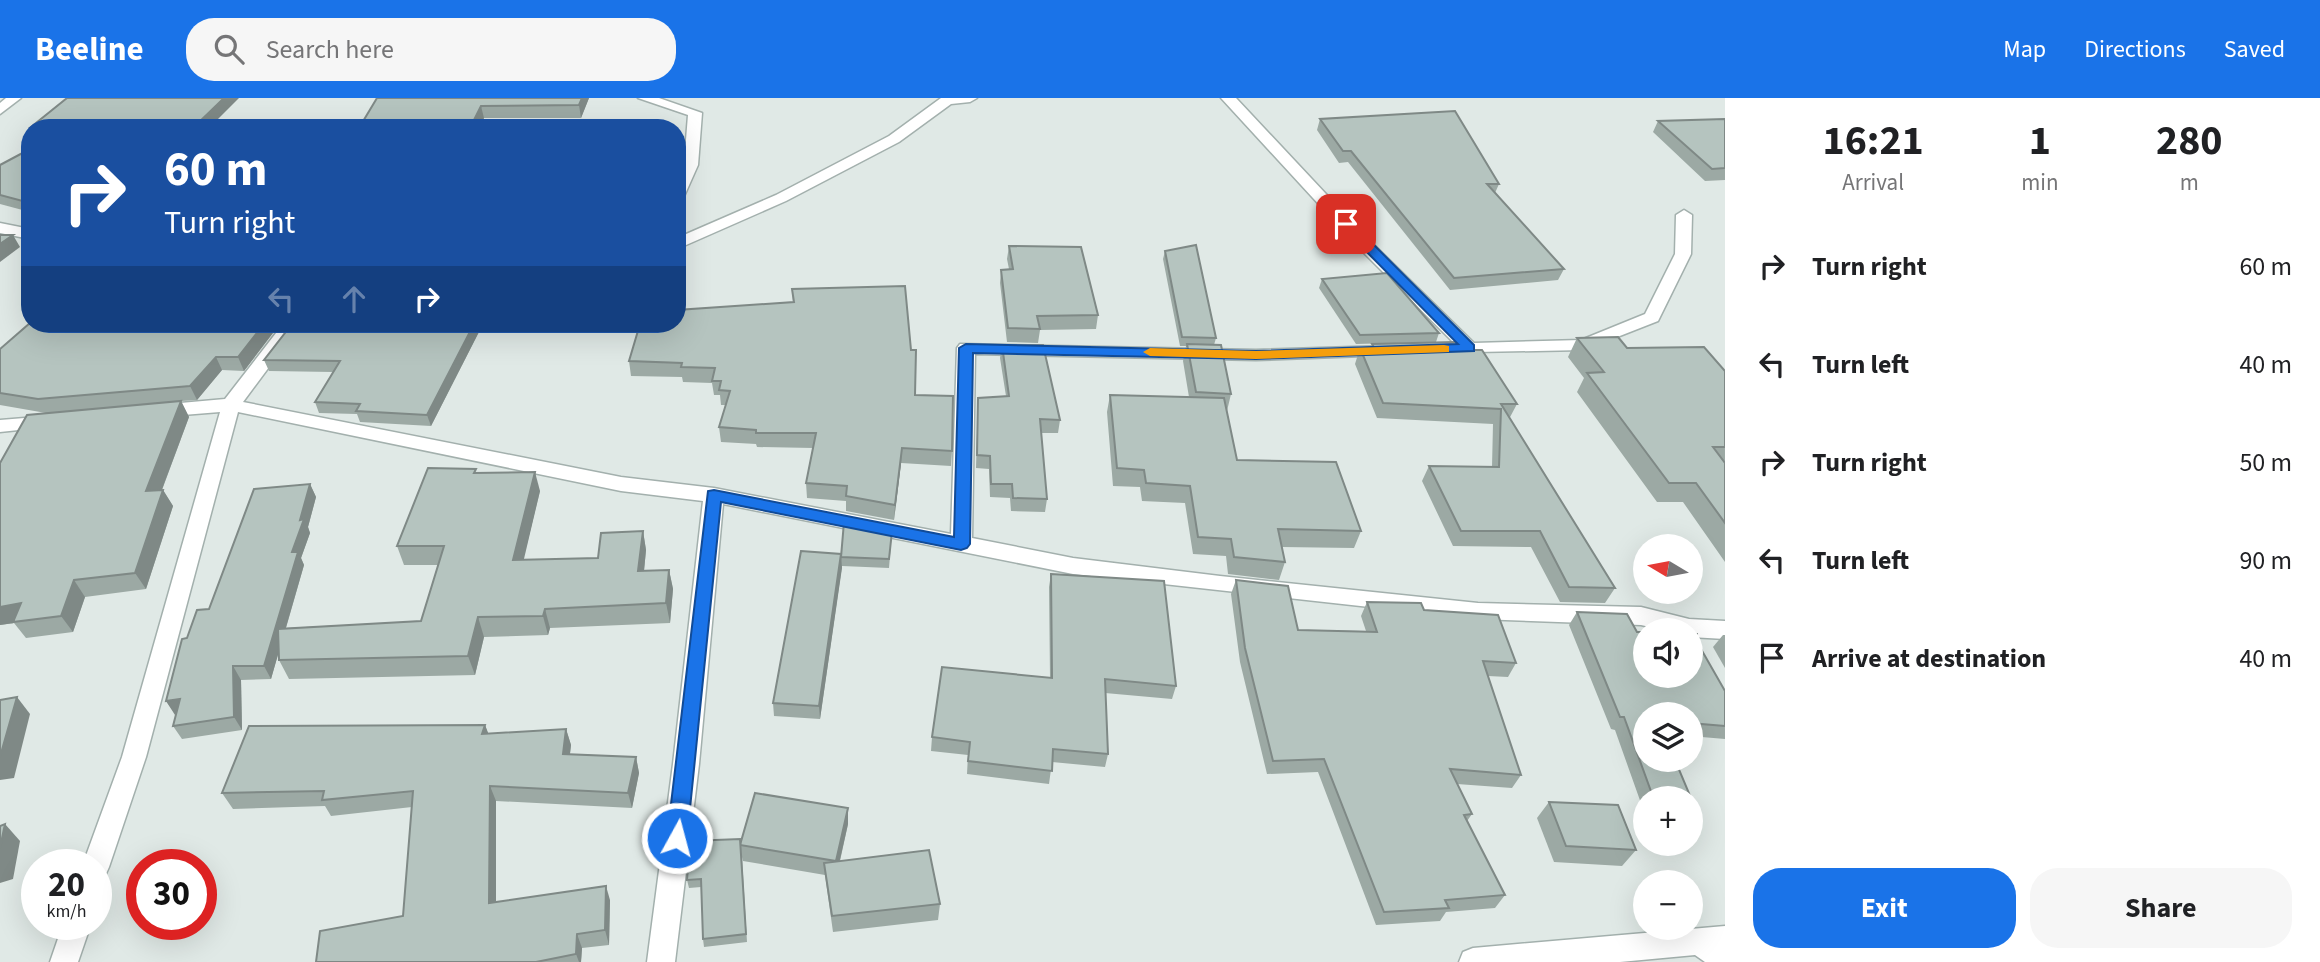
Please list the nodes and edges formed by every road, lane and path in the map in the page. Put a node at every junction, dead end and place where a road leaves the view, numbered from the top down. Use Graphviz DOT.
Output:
graph roads {
  1 [pos="13,98"];
  2 [pos="645,98"];
  3 [pos="970,98"];
  4 [pos="1227,98"];
  5 [pos="0,110"];
  6 [pos="686,177"];
  7 [pos="1684,215"];
  8 [pos="0,228"];
  9 [pos="21,232"];
  10 [pos="686,240"];
  11 [pos="285,333"];
  12 [pos="1469,348"];
  13 [pos="231,405"];
  14 [pos="136,414"];
  15 [pos="68,420"];
  16 [pos="0,426"];
  17 [pos="714,495"];
  18 [pos="961,544"];
  19 [pos="1648,618"];
  20 [pos="1703,630"];
  21 [pos="1725,631"];
  22 [pos="102,849"];
  23 [pos="72,940"];
  24 [pos="1712,941"];
  25 [pos="1725,959"];
  26 [pos="64,962"];
  27 [pos="661,962"];
  28 [pos="1473,962"];
  1 -- 5 [label="street"];
  2 -- 6 [label="street"];
  3 -- 10 [label="street"];
  4 -- 12 [label="street"];
  7 -- 12 [label="street"];
  8 -- 9 [label="street"];
  11 -- 13 [label="street"];
  12 -- 18 [label="street"];
  13 -- 14 [label="street"];
  13 -- 17 [label="street"];
  13 -- 22 [label="street"];
  15 -- 16 [label="street"];
  17 -- 18 [label="street"];
  17 -- 27 [label="street"];
  18 -- 19 [label="street"];
  20 -- 21 [label="street"];
  23 -- 26 [label="street"];
  24 -- 25 [label="street"];
  24 -- 28 [label="street"];
}
